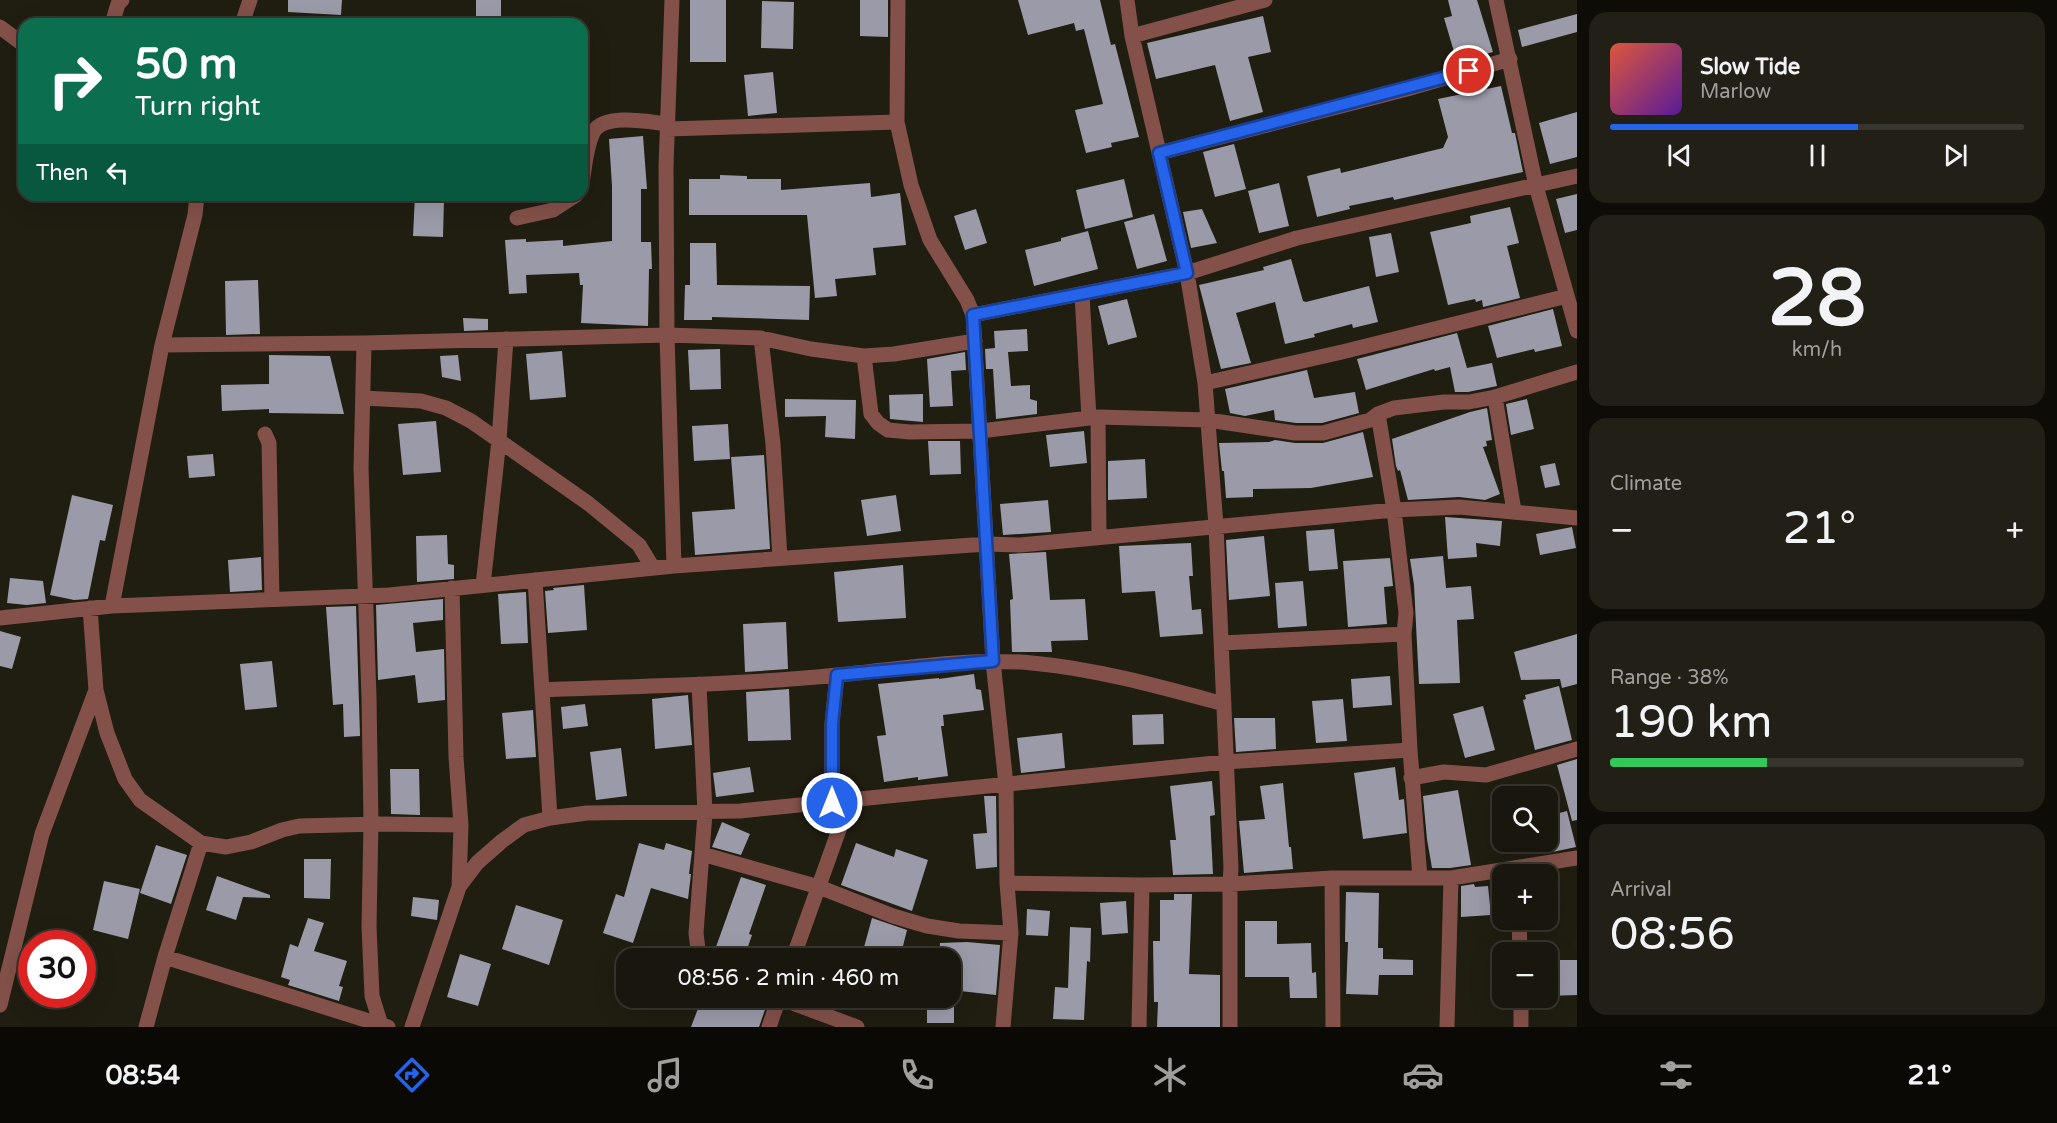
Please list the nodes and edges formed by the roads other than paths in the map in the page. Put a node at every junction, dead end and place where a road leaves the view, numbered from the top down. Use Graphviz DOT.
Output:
graph roads {
  1 [pos="122,0"];
  2 [pos="250,0"];
  3 [pos="672,0"];
  4 [pos="898,0"];
  5 [pos="1127,0"];
  6 [pos="1265,0"];
  7 [pos="1496,0"];
  8 [pos="114,18"];
  9 [pos="245,18"];
  10 [pos="0,27"];
  11 [pos="1132,36"];
  12 [pos="18,40"];
  13 [pos="1510,59"];
  14 [pos="897,122"];
  15 [pos="668,126"];
  16 [pos="588,152"];
  17 [pos="1159,153"];
  18 [pos="1577,176"];
  19 [pos="1536,186"];
  20 [pos="196,201"];
  21 [pos="567,201"];
  22 [pos="517,218"];
  23 [pos="1187,273"];
  24 [pos="1082,295"];
  25 [pos="1567,296"];
  26 [pos="973,315"];
  27 [pos="1577,331"];
  28 [pos="667,335"];
  29 [pos="761,338"];
  30 [pos="506,339"];
  31 [pos="975,341"];
  32 [pos="364,343"];
  33 [pos="162,345"];
  34 [pos="864,356"];
  35 [pos="1577,372"];
  36 [pos="1205,383"];
  37 [pos="1495,396"];
  38 [pos="363,398"];
  39 [pos="1378,414"];
  40 [pos="1094,418"];
  41 [pos="1208,420"];
  42 [pos="980,431"];
  43 [pos="264,434"];
  44 [pos="499,440"];
  45 [pos="1394,510"];
  46 [pos="1514,511"];
  47 [pos="1577,518"];
  48 [pos="1216,526"];
  49 [pos="1099,537"];
  50 [pos="987,544"];
  51 [pos="780,558"];
  52 [pos="674,566"];
  53 [pos="653,568"];
  54 [pos="535,580"];
  55 [pos="483,585"];
  56 [pos="452,588"];
  57 [pos="365,596"];
  58 [pos="272,599"];
  59 [pos="112,606"];
  60 [pos="90,608"];
  61 [pos="0,618"];
  62 [pos="1404,634"];
  63 [pos="1222,643"];
  64 [pos="993,661"];
  65 [pos="837,675"];
  66 [pos="699,684"];
  67 [pos="96,690"];
  68 [pos="542,690"];
  69 [pos="1224,704"];
  70 [pos="1577,749"];
  71 [pos="1410,750"];
  72 [pos="1225,762"];
  73 [pos="1411,778"];
  74 [pos="1006,785"];
  75 [pos="849,801"];
  76 [pos="832,803"];
  77 [pos="705,813"];
  78 [pos="549,818"];
  79 [pos="371,824"];
  80 [pos="461,825"];
  81 [pos="201,843"];
  82 [pos="702,854"];
  83 [pos="1577,858"];
  84 [pos="1550,864"];
  85 [pos="1492,874"];
  86 [pos="1332,878"];
  87 [pos="1420,878"];
  88 [pos="1451,878"];
  89 [pos="1007,883"];
  90 [pos="1230,884"];
  91 [pos="1142,885"];
  92 [pos="459,887"];
  93 [pos="819,887"];
  94 [pos="1011,933"];
  95 [pos="698,948"];
  96 [pos="797,948"];
  97 [pos="165,957"];
  98 [pos="0,1005"];
  99 [pos="776,1008"];
  100 [pos="806,1008"];
  101 [pos="1521,1008"];
  102 [pos="385,1026"];
  103 [pos="146,1027"];
  104 [pos="412,1027"];
  105 [pos="769,1027"];
  106 [pos="857,1027"];
  107 [pos="1003,1027"];
  108 [pos="1139,1027"];
  109 [pos="1230,1027"];
  110 [pos="1333,1027"];
  111 [pos="1447,1027"];
  112 [pos="1521,1027"];
  1 -- 8 [label="street"];
  2 -- 9 [label="street"];
  3 -- 15 [label="street"];
  4 -- 14 [label="street"];
  5 -- 11 [label="street"];
  6 -- 11 [label="street"];
  7 -- 13 [label="street"];
  10 -- 12 [label="street"];
  11 -- 17 [label="street"];
  13 -- 17 [label="street"];
  13 -- 19 [label="street"];
  14 -- 15 [label="street"];
  14 -- 26 [label="street"];
  15 -- 16 [label="street"];
  15 -- 28 [label="street"];
  17 -- 23 [label="street"];
  18 -- 19 [label="street"];
  19 -- 23 [label="street"];
  19 -- 25 [label="street"];
  20 -- 33 [label="street"];
  21 -- 22 [label="street"];
  23 -- 24 [label="street"];
  23 -- 36 [label="street"];
  24 -- 26 [label="street"];
  24 -- 40 [label="street"];
  25 -- 27 [label="street"];
  25 -- 36 [label="street"];
  26 -- 31 [label="street"];
  28 -- 29 [label="street"];
  28 -- 30 [label="street"];
  28 -- 52 [label="street"];
  29 -- 34 [label="street"];
  29 -- 51 [label="street"];
  30 -- 32 [label="street"];
  30 -- 44 [label="street"];
  31 -- 34 [label="street"];
  31 -- 42 [label="street"];
  32 -- 33 [label="street"];
  32 -- 38 [label="street"];
  33 -- 59 [label="street"];
  34 -- 42 [label="street"];
  35 -- 37 [label="street"];
  36 -- 41 [label="street"];
  37 -- 39 [label="street"];
  37 -- 46 [label="street"];
  38 -- 44 [label="street"];
  38 -- 57 [label="street"];
  39 -- 41 [label="street"];
  39 -- 45 [label="street"];
  40 -- 41 [label="street"];
  40 -- 42 [label="street"];
  40 -- 49 [label="street"];
  41 -- 48 [label="street"];
  42 -- 50 [label="street"];
  43 -- 58 [label="street"];
  44 -- 53 [label="street"];
  44 -- 55 [label="street"];
  45 -- 46 [label="street"];
  45 -- 48 [label="street"];
  45 -- 62 [label="street"];
  46 -- 47 [label="street"];
  48 -- 49 [label="street"];
  48 -- 63 [label="street"];
  49 -- 50 [label="street"];
  50 -- 51 [label="street"];
  50 -- 64 [label="street"];
  51 -- 52 [label="street"];
  52 -- 53 [label="street"];
  53 -- 54 [label="street"];
  54 -- 55 [label="street"];
  54 -- 68 [label="street"];
  55 -- 56 [label="street"];
  56 -- 57 [label="street"];
  56 -- 80 [label="street"];
  57 -- 58 [label="street"];
  57 -- 79 [label="street"];
  58 -- 59 [label="street"];
  59 -- 60 [label="street"];
  60 -- 61 [label="street"];
  60 -- 67 [label="street"];
  62 -- 63 [label="street"];
  62 -- 71 [label="street"];
  63 -- 69 [label="street"];
  64 -- 65 [label="street"];
  64 -- 69 [label="street"];
  64 -- 74 [label="street"];
  65 -- 66 [label="street"];
  65 -- 76 [label="street"];
  66 -- 68 [label="street"];
  66 -- 77 [label="street"];
  67 -- 81 [label="street"];
  67 -- 98 [label="street"];
  68 -- 78 [label="street"];
  69 -- 72 [label="street"];
  70 -- 73 [label="street"];
  71 -- 72 [label="street"];
  71 -- 73 [label="street"];
  72 -- 74 [label="street"];
  72 -- 90 [label="street"];
  73 -- 87 [label="street"];
  74 -- 75 [label="street"];
  74 -- 89 [label="street"];
  75 -- 76 [label="street"];
  75 -- 93 [label="street"];
  76 -- 77 [label="street"];
  77 -- 78 [label="street"];
  77 -- 82 [label="street"];
  78 -- 92 [label="street"];
  79 -- 80 [label="street"];
  79 -- 81 [label="street"];
  79 -- 102 [label="street"];
  80 -- 92 [label="street"];
  81 -- 97 [label="street"];
  82 -- 93 [label="street"];
  82 -- 95 [label="street"];
  83 -- 84 [label="street"];
  85 -- 88 [label="street"];
  86 -- 87 [label="street"];
  86 -- 90 [label="street"];
  86 -- 110 [label="street"];
  87 -- 88 [label="street"];
  88 -- 111 [label="street"];
  89 -- 91 [label="street"];
  89 -- 94 [label="street"];
  90 -- 91 [label="street"];
  90 -- 109 [label="street"];
  91 -- 108 [label="street"];
  92 -- 104 [label="street"];
  93 -- 94 [label="street"];
  93 -- 96 [label="street"];
  94 -- 107 [label="street"];
  97 -- 102 [label="street"];
  97 -- 103 [label="street"];
  99 -- 105 [label="street"];
  100 -- 106 [label="street"];
  101 -- 112 [label="street"];
}
